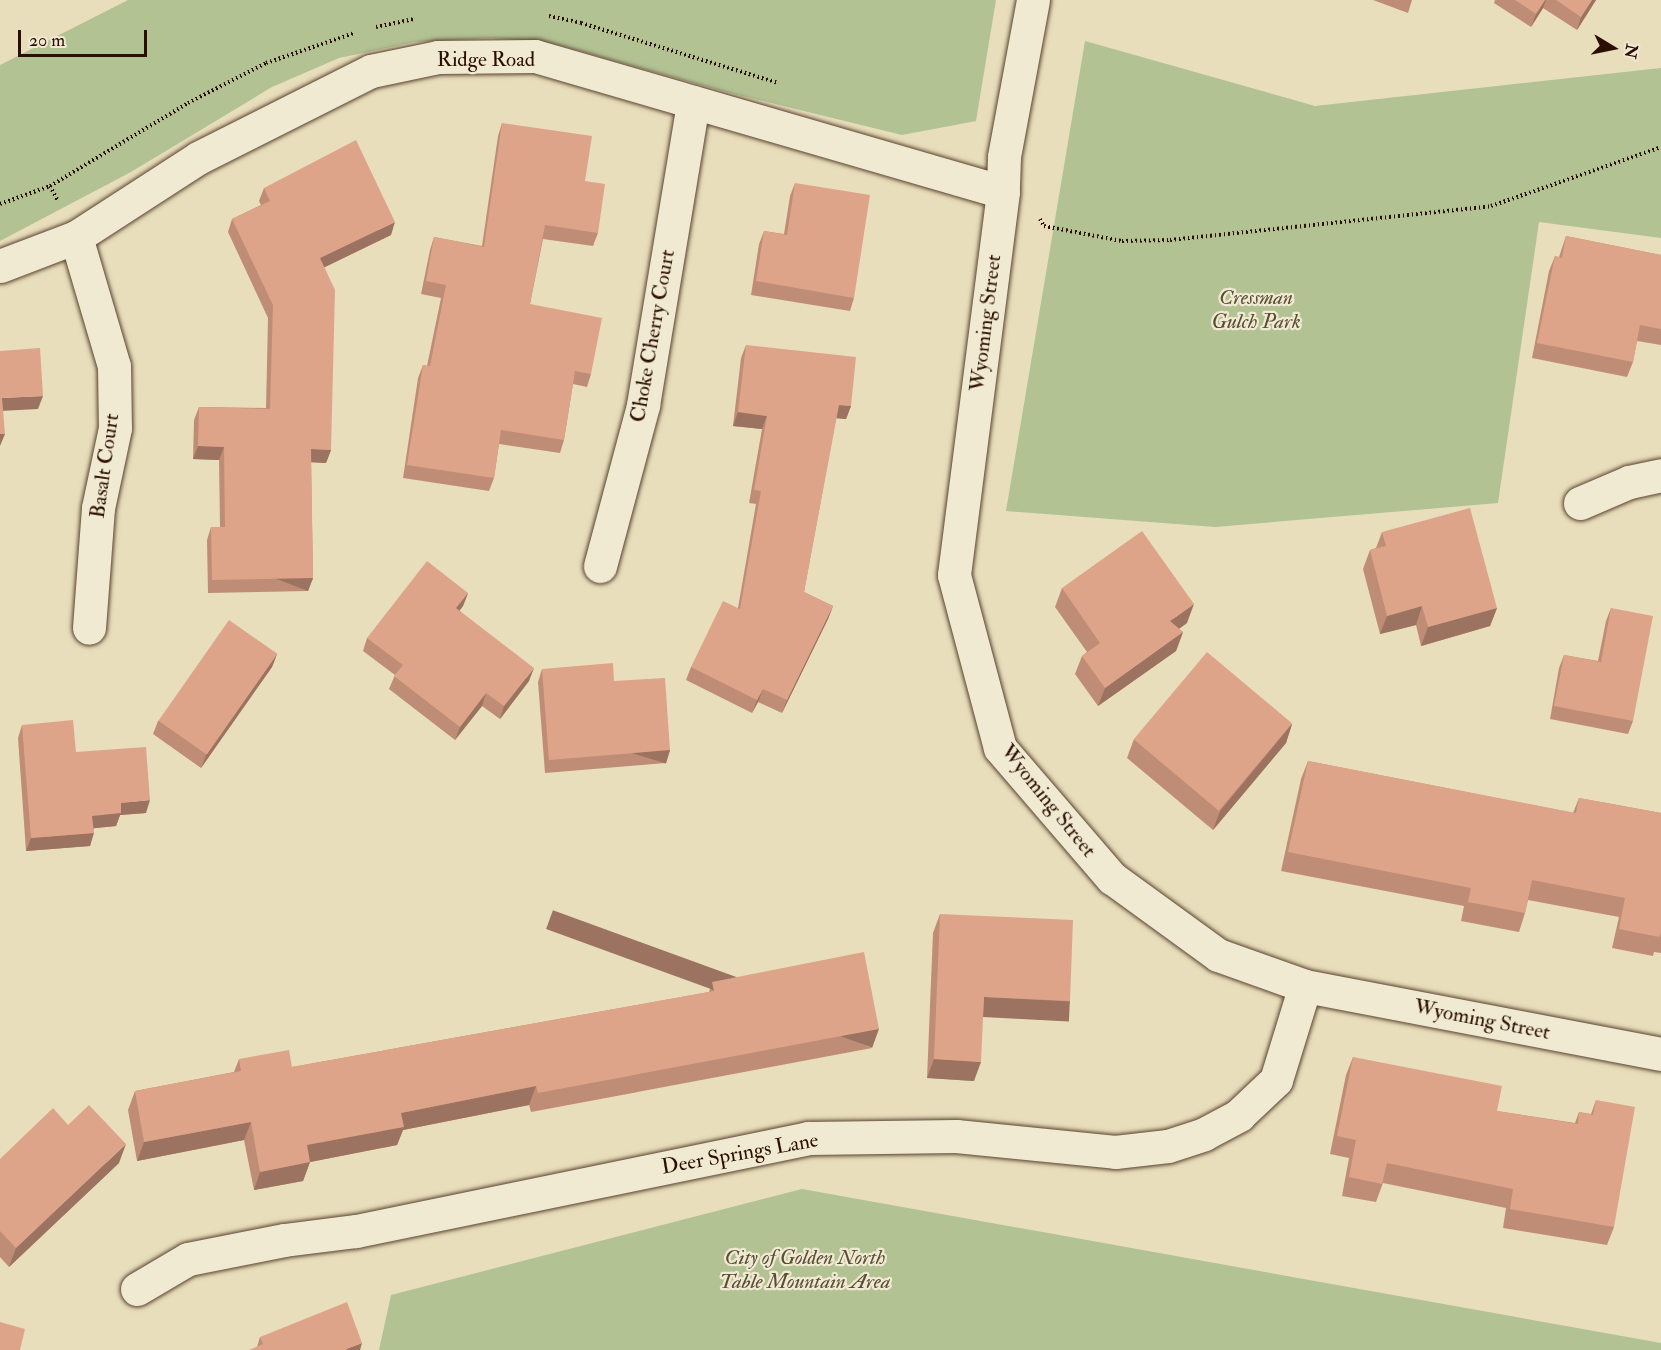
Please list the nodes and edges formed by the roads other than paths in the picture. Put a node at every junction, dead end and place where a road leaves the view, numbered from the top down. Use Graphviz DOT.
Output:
graph roads {
  1 [pos="1033,0"];
  2 [pos="693,102"];
  3 [pos="1003,192"];
  4 [pos="76,237"];
  5 [pos="0,266"];
  6 [pos="1661,475"];
  7 [pos="1580,503"];
  8 [pos="600,566"];
  9 [pos="89,628"];
  10 [pos="1305,986"];
  11 [pos="1661,1054"];
  12 [pos="136,1289"];
  1 -- 3 [label="street, Wyoming Street"];
  2 -- 3 [label="street, Ridge Road"];
  2 -- 4 [label="street, Ridge Road"];
  2 -- 8 [label="street, Choke Cherry Court"];
  3 -- 10 [label="street, Wyoming Street"];
  4 -- 5 [label="street, Ridge Road"];
  4 -- 9 [label="street, Basalt Court"];
  6 -- 7 [label="street"];
  10 -- 11 [label="street, Wyoming Street"];
  10 -- 12 [label="street, Deer Springs Lane"];
}
